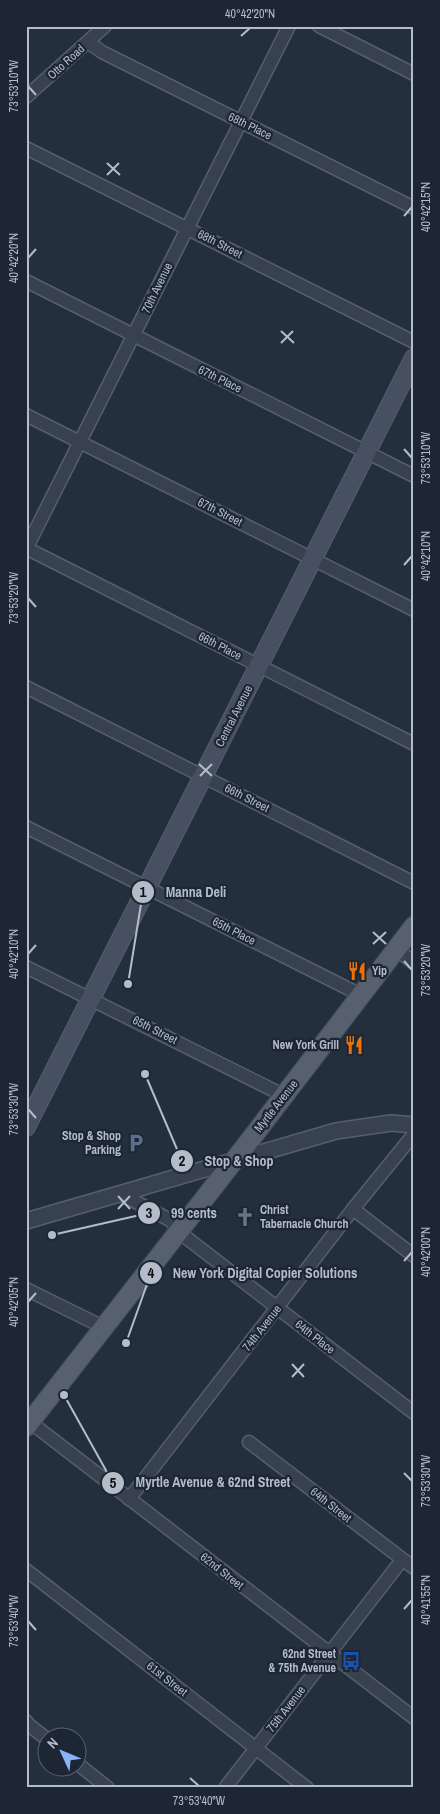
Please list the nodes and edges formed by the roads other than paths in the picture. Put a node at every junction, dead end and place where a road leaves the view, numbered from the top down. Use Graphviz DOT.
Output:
graph roads {
  1 [pos="105,26"];
  2 [pos="289,26"];
  3 [pos="319,26"];
  4 [pos="88,42"];
  5 [pos="414,74"];
  6 [pos="26,97"];
  7 [pos="241,122"];
  8 [pos="26,148"];
  9 [pos="414,208"];
  10 [pos="187,228"];
  11 [pos="26,281"];
  12 [pos="134,336"];
  13 [pos="414,342"];
  14 [pos="414,358"];
  15 [pos="26,415"];
  16 [pos="80,442"];
  17 [pos="367,452"];
  18 [pos="414,476"];
  19 [pos="26,549"];
  20 [pos="313,559"];
  21 [pos="414,610"];
  22 [pos="259,666"];
  23 [pos="26,687"];
  24 [pos="414,744"];
  25 [pos="204,776"];
  26 [pos="26,827"];
  27 [pos="414,883"];
  28 [pos="148,887"];
  29 [pos="414,926"];
  30 [pos="396,949"];
  31 [pos="414,963"];
  32 [pos="26,967"];
  33 [pos="361,995"];
  34 [pos="92,999"];
  35 [pos="283,1095"];
  36 [pos="31,1107"];
  37 [pos="414,1125"];
  38 [pos="26,1127"];
  39 [pos="414,1134"];
  40 [pos="234,1161"];
  41 [pos="119,1193"];
  42 [pos="353,1209"];
  43 [pos="26,1221"];
  44 [pos="180,1231"];
  45 [pos="414,1256"];
  46 [pos="26,1289"];
  47 [pos="277,1308"];
  48 [pos="103,1327"];
  49 [pos="414,1413"];
  50 [pos="28,1425"];
  51 [pos="249,1442"];
  52 [pos="129,1499"];
  53 [pos="402,1560"];
  54 [pos="414,1568"];
  55 [pos="26,1570"];
  56 [pos="329,1654"];
  57 [pos="414,1718"];
  58 [pos="26,1721"];
  59 [pos="38,1732"];
  60 [pos="256,1748"];
  61 [pos="88,1772"];
  62 [pos="108,1788"];
  63 [pos="226,1788"];
  64 [pos="307,1788"];
  1 -- 4 [label="street, Otto Road"];
  2 -- 7 [label="street, 70th Avenue"];
  3 -- 5 [label="street"];
  4 -- 6 [label="street, Otto Road"];
  4 -- 7 [label="street, 68th Place"];
  7 -- 9 [label="street, 68th Place"];
  7 -- 10 [label="street, 70th Avenue"];
  8 -- 10 [label="street, 68th Street"];
  10 -- 12 [label="street, 70th Avenue"];
  10 -- 13 [label="street, 68th Street"];
  11 -- 12 [label="street, 67th Place"];
  12 -- 16 [label="street, 70th Avenue"];
  12 -- 17 [label="street, 67th Place"];
  14 -- 17 [label="main road, Central Avenue"];
  15 -- 16 [label="street, 67th Street"];
  16 -- 19 [label="street, 70th Avenue"];
  16 -- 20 [label="street, 67th Street"];
  17 -- 18 [label="street, 67th Place"];
  17 -- 20 [label="main road, Central Avenue"];
  19 -- 22 [label="street, 66th Place"];
  20 -- 21 [label="street, 67th Street"];
  20 -- 22 [label="main road, Central Avenue"];
  22 -- 24 [label="street, 66th Place"];
  22 -- 25 [label="main road, Central Avenue"];
  23 -- 25 [label="street, 66th Street"];
  25 -- 27 [label="street, 66th Street"];
  25 -- 28 [label="main road, Central Avenue"];
  26 -- 28 [label="street, 65th Place"];
  28 -- 33 [label="street, 65th Place"];
  28 -- 34 [label="main road, Central Avenue"];
  29 -- 30 [label="main road, Myrtle Avenue"];
  30 -- 31 [label="street"];
  30 -- 33 [label="main road, Myrtle Avenue"];
  32 -- 34 [label="street, 65th Street"];
  33 -- 35 [label="main road, Myrtle Avenue"];
  34 -- 35 [label="street, 65th Street"];
  34 -- 36 [label="main road, Central Avenue"];
  35 -- 40 [label="main road, Myrtle Avenue"];
  36 -- 38 [label="main road, Central Avenue"];
  37 -- 40 [label="street"];
  39 -- 42 [label="street, 74th Avenue"];
  40 -- 41 [label="street"];
  40 -- 44 [label="main road, Myrtle Avenue"];
  41 -- 43 [label="street"];
  41 -- 44 [label="street, 64th Place"];
  42 -- 45 [label="street"];
  42 -- 47 [label="street, 74th Avenue"];
  44 -- 47 [label="street, 64th Place"];
  44 -- 48 [label="main road, Myrtle Avenue"];
  46 -- 48 [label="street"];
  47 -- 49 [label="street, 64th Place"];
  47 -- 52 [label="street, 74th Avenue"];
  48 -- 50 [label="main road, Myrtle Avenue"];
  50 -- 52 [label="street, 62nd Street"];
  51 -- 53 [label="street, 64th Street"];
  52 -- 56 [label="street, 62nd Street"];
  53 -- 54 [label="street, 64th Street"];
  53 -- 56 [label="street, 75th Avenue"];
  55 -- 60 [label="street, 61st Street"];
  56 -- 57 [label="street, 62nd Street"];
  56 -- 60 [label="street, 75th Avenue"];
  58 -- 59 [label="street"];
  60 -- 63 [label="street, 75th Avenue"];
  60 -- 64 [label="street, 61st Street"];
  61 -- 62 [label="street"];
}
